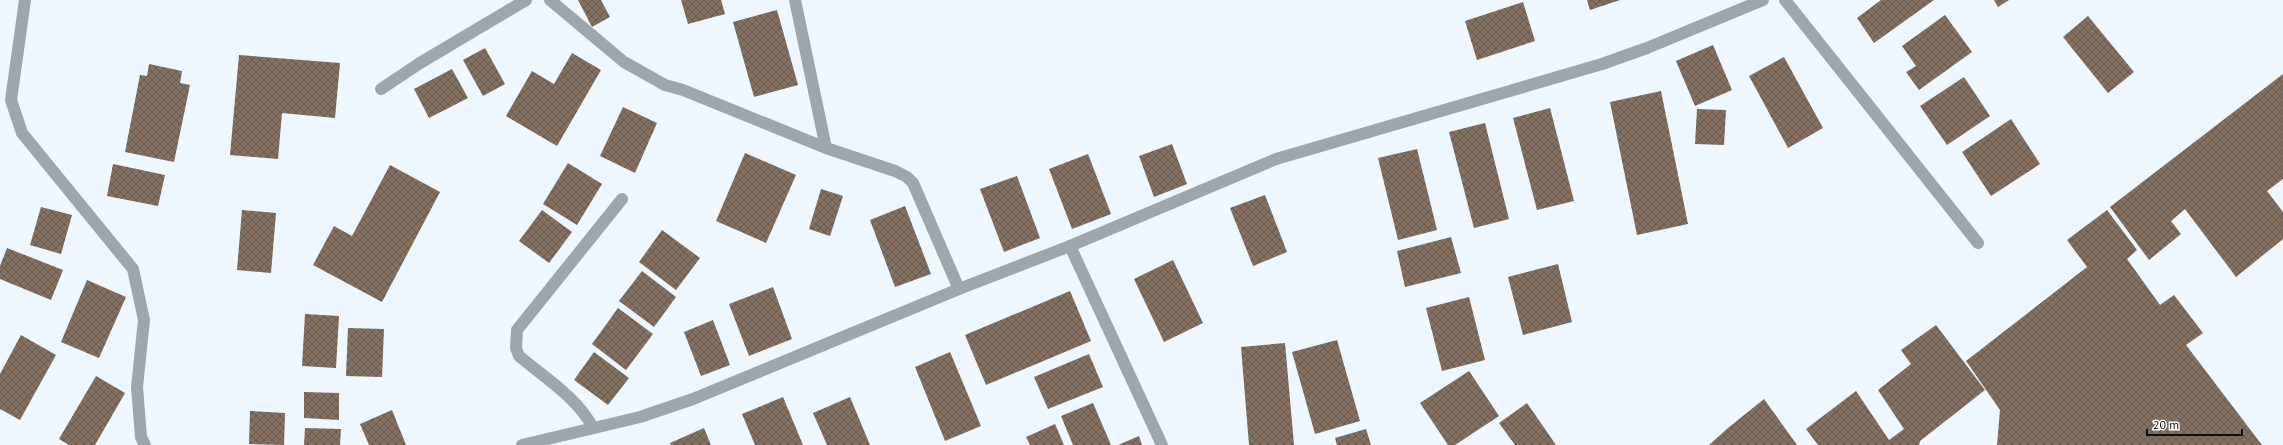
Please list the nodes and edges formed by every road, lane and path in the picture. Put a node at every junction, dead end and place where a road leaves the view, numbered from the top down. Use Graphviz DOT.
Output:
graph roads {
  1 [pos="25,0"];
  2 [pos="526,0"];
  3 [pos="550,0"];
  4 [pos="795,0"];
  5 [pos="1763,0"];
  6 [pos="1785,0"];
  7 [pos="381,89"];
  8 [pos="826,148"];
  9 [pos="622,199"];
  10 [pos="1978,243"];
  11 [pos="1070,246"];
  12 [pos="959,289"];
  13 [pos="593,428"];
  14 [pos="145,445"];
  15 [pos="522,445"];
  16 [pos="1162,445"];
  1 -- 14 [label="street"];
  2 -- 7 [label="street"];
  3 -- 8 [label="street"];
  4 -- 8 [label="street"];
  5 -- 11 [label="street"];
  6 -- 10 [label="street"];
  8 -- 12 [label="street"];
  9 -- 13 [label="street"];
  11 -- 12 [label="street"];
  11 -- 16 [label="street"];
  12 -- 13 [label="street"];
  13 -- 15 [label="street"];
}
